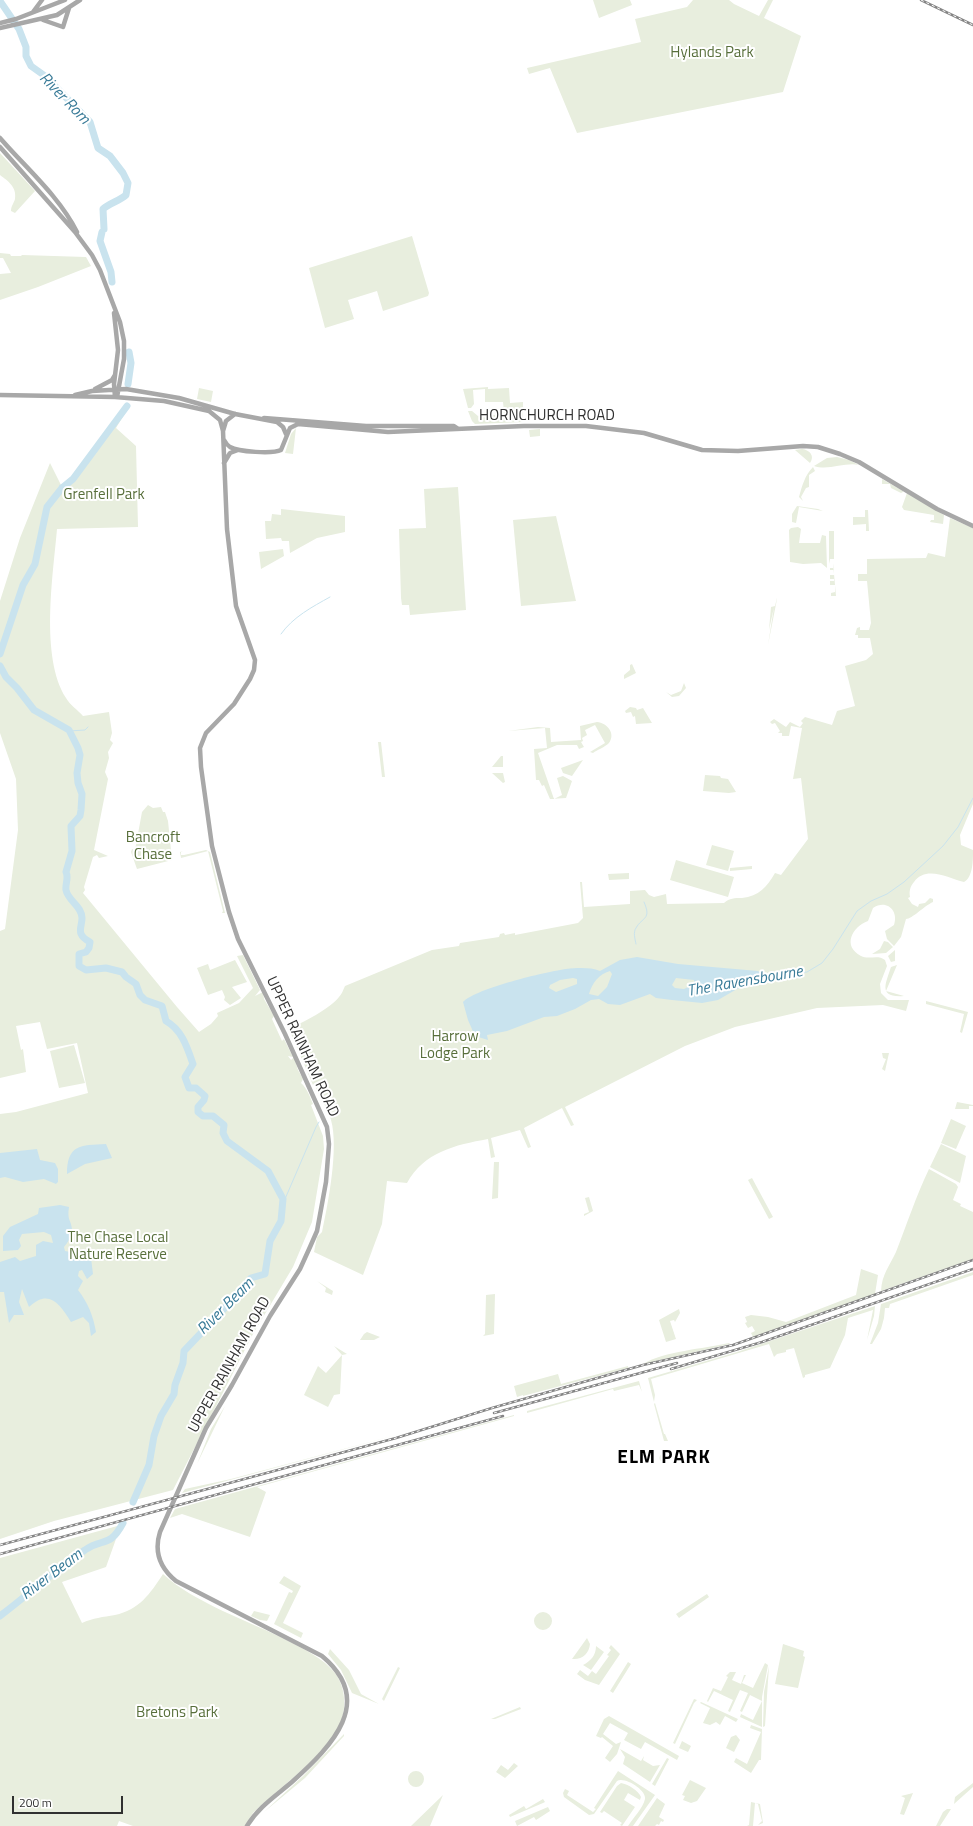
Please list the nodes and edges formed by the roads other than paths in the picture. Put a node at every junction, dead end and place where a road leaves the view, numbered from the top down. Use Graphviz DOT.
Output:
graph roads {
  1 [pos="42,0"];
  2 [pos="65,0"];
  3 [pos="80,0"];
  4 [pos="69,8"];
  5 [pos="32,13"];
  6 [pos="41,20"];
  7 [pos="0,23"];
  8 [pos="11,24"];
  9 [pos="0,28"];
  10 [pos="0,138"];
  11 [pos="0,147"];
  12 [pos="82,242"];
  13 [pos="114,311"];
  14 [pos="124,341"];
  15 [pos="118,350"];
  16 [pos="116,373"];
  17 [pos="121,382"];
  18 [pos="116,389"];
  19 [pos="126,389"];
  20 [pos="92,391"];
  21 [pos="0,395"];
  22 [pos="74,396"];
  23 [pos="116,397"];
  24 [pos="235,414"];
  25 [pos="251,417"];
  26 [pos="457,428"];
  27 [pos="223,431"];
  28 [pos="286,434"];
  29 [pos="223,438"];
  30 [pos="238,450"];
  31 [pos="224,464"];
  32 [pos="973,526"];
  33 [pos="247,1826"];
  1 -- 5 [label="main road"];
  2 -- 5 [label="main road"];
  3 -- 4 [label="main road"];
  4 -- 6 [label="main road"];
  4 -- 6 [label="main road"];
  5 -- 8 [label="main road"];
  6 -- 8 [label="main road"];
  7 -- 8 [label="main road"];
  8 -- 9 [label="main road"];
  10 -- 12 [label="main road"];
  11 -- 12 [label="main road"];
  12 -- 13 [label="main road"];
  13 -- 14 [label="main road"];
  13 -- 15 [label="main road"];
  14 -- 15 [label="main road"];
  14 -- 17 [label="main road"];
  15 -- 16 [label="main road"];
  16 -- 18 [label="main road"];
  16 -- 20 [label="main road"];
  17 -- 18 [label="main road"];
  17 -- 19 [label="main road"];
  18 -- 19 [label="main road"];
  18 -- 20 [label="main road"];
  18 -- 23 [label="main road"];
  19 -- 24 [label="main road"];
  20 -- 22 [label="main road"];
  21 -- 22 [label="main road"];
  22 -- 23 [label="main road"];
  23 -- 27 [label="main road"];
  24 -- 25 [label="main road"];
  24 -- 27 [label="main road"];
  25 -- 26 [label="main road, HORNCHURCH ROAD"];
  25 -- 28 [label="main road"];
  26 -- 28 [label="main road, HORNCHURCH ROAD"];
  26 -- 32 [label="main road, HORNCHURCH ROAD"];
  27 -- 29 [label="main road, UPPER RAINHAM ROAD"];
  28 -- 30 [label="main road"];
  29 -- 30 [label="main road"];
  29 -- 31 [label="main road, UPPER RAINHAM ROAD"];
  30 -- 31 [label="main road"];
  31 -- 33 [label="main road, UPPER RAINHAM ROAD"];
}
